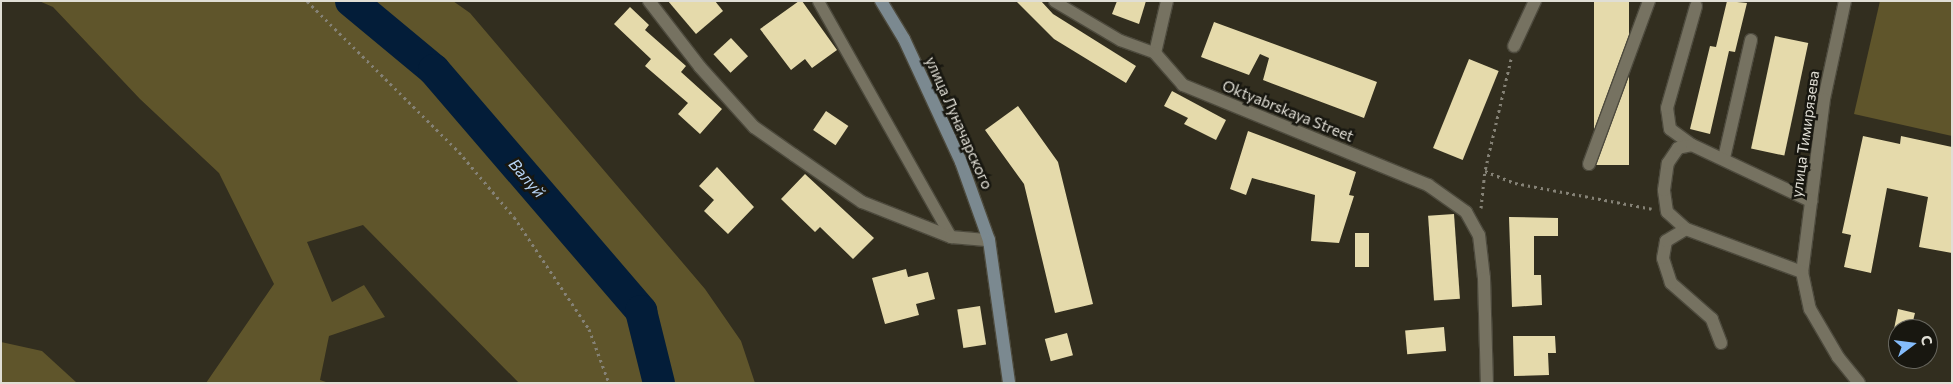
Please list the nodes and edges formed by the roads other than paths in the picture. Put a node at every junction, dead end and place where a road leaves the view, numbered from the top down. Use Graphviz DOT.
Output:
graph roads {
  1 [pos="649,1"];
  2 [pos="818,1"];
  3 [pos="881,1"];
  4 [pos="1054,1"];
  5 [pos="1167,1"];
  6 [pos="1535,1"];
  7 [pos="1649,1"];
  8 [pos="1845,1"];
  9 [pos="1696,6"];
  10 [pos="1751,40"];
  11 [pos="1514,46"];
  12 [pos="1155,53"];
  13 [pos="1692,145"];
  14 [pos="1724,158"];
  15 [pos="1589,164"];
  16 [pos="1811,201"];
  17 [pos="1686,228"];
  18 [pos="951,237"];
  19 [pos="989,240"];
  20 [pos="1802,272"];
  21 [pos="1721,343"];
  22 [pos="1009,383"];
  23 [pos="1487,383"];
  24 [pos="1859,383"];
  1 -- 18 [label="street"];
  2 -- 18 [label="lane"];
  3 -- 19 [label="main road, улица Луначарского"];
  4 -- 12 [label="lane"];
  5 -- 12 [label="street"];
  6 -- 11 [label="street"];
  7 -- 15 [label="street"];
  8 -- 16 [label="street, улица Тимирязева"];
  9 -- 13 [label="street"];
  10 -- 14 [label="street"];
  12 -- 23 [label="street, Oktyabrskaya Street"];
  13 -- 14 [label="street"];
  13 -- 17 [label="street"];
  14 -- 16 [label="street"];
  16 -- 20 [label="street, улица Тимирязева"];
  17 -- 20 [label="street"];
  17 -- 21 [label="street"];
  18 -- 19 [label="street"];
  19 -- 22 [label="main road, улица Луначарского"];
  20 -- 24 [label="street, улица Тимирязева"];
}
